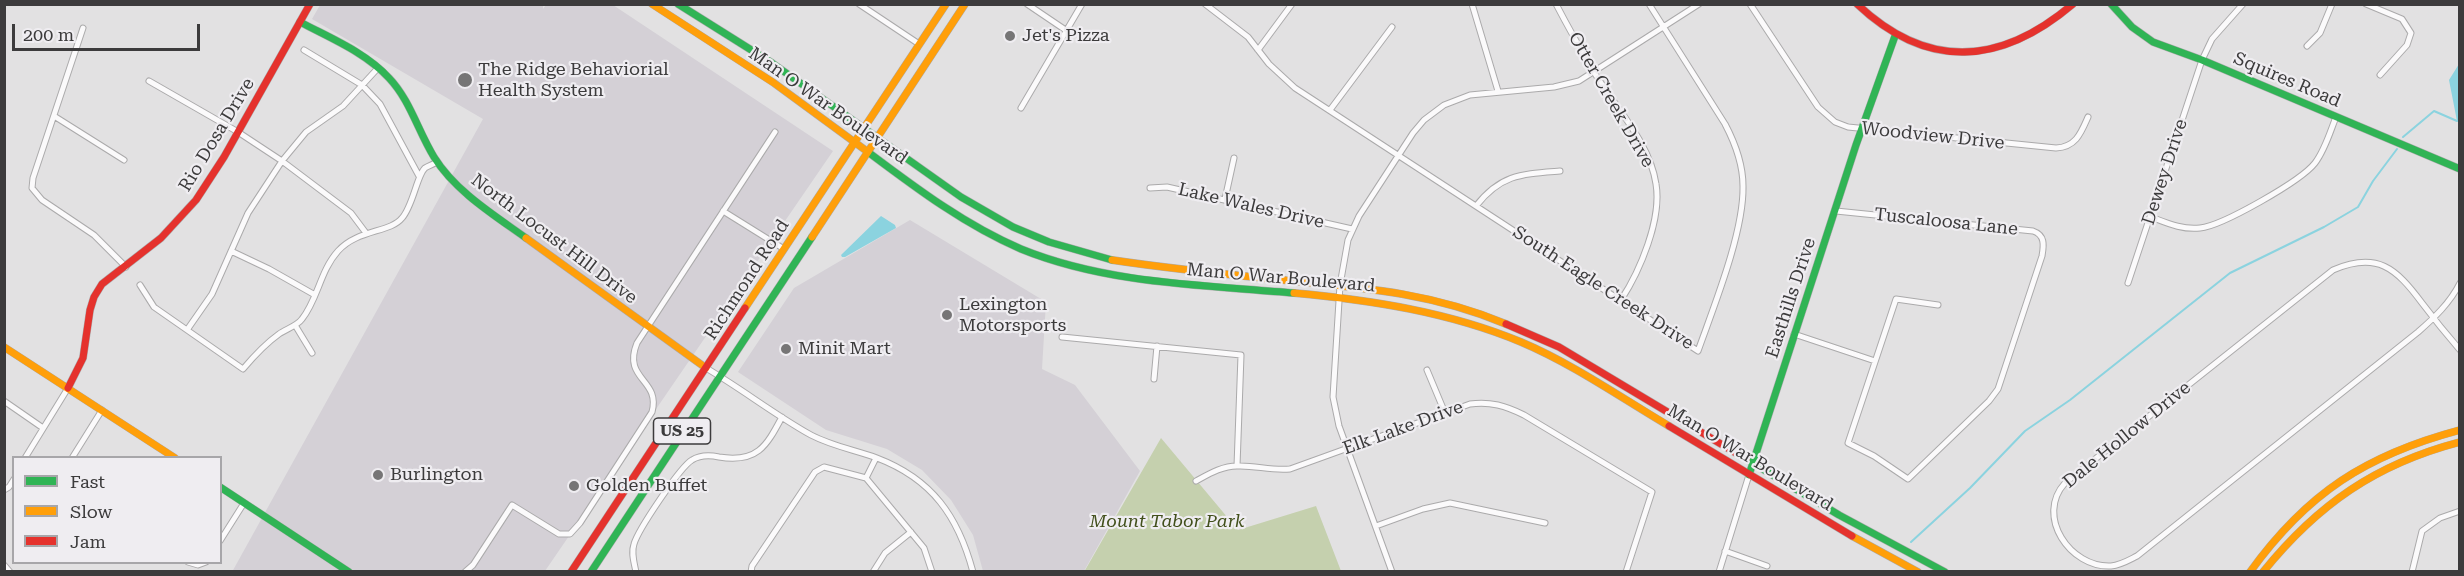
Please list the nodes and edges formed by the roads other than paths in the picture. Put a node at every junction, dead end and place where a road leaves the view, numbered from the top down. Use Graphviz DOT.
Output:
graph roads {
  1 [pos="310,4"];
  2 [pos="652,4"];
  3 [pos="678,4"];
  4 [pos="859,4"];
  5 [pos="946,4"];
  6 [pos="964,4"];
  7 [pos="1027,4"];
  8 [pos="1082,4"];
  9 [pos="1205,4"];
  10 [pos="1292,4"];
  11 [pos="1472,4"];
  12 [pos="1556,4"];
  13 [pos="1649,4"];
  14 [pos="1699,4"];
  15 [pos="1750,4"];
  16 [pos="1857,4"];
  17 [pos="2073,4"];
  18 [pos="2111,4"];
  19 [pos="2243,4"];
  20 [pos="2332,4"];
  21 [pos="2366,4"];
  22 [pos="300,22"];
  23 [pos="1392,27"];
  24 [pos="1664,27"];
  25 [pos="83,28"];
  26 [pos="1067,31"];
  27 [pos="1896,36"];
  28 [pos="919,44"];
  29 [pos="2307,46"];
  30 [pos="304,50"];
  31 [pos="1258,50"];
  32 [pos="2202,60"];
  33 [pos="378,68"];
  34 [pos="1594,72"];
  35 [pos="2380,75"];
  36 [pos="149,81"];
  37 [pos="362,85"];
  38 [pos="1498,91"];
  39 [pos="1021,108"];
  40 [pos="1329,110"];
  41 [pos="54,116"];
  42 [pos="2088,117"];
  43 [pos="2336,117"];
  44 [pos="863,129"];
  45 [pos="1860,129"];
  46 [pos="238,132"];
  47 [pos="775,132"];
  48 [pos="877,138"];
  49 [pos="855,142"];
  50 [pos="868,152"];
  51 [pos="1398,155"];
  52 [pos="1234,158"];
  53 [pos="124,160"];
  54 [pos="282,160"];
  55 [pos="437,162"];
  56 [pos="2460,169"];
  57 [pos="1560,171"];
  58 [pos="419,176"];
  59 [pos="1150,188"];
  60 [pos="1225,199"];
  61 [pos="1476,206"];
  62 [pos="1836,211"];
  63 [pos="723,212"];
  64 [pos="2151,217"];
  65 [pos="1352,229"];
  66 [pos="366,233"];
  67 [pos="784,249"];
  68 [pos="231,250"];
  69 [pos="126,267"];
  70 [pos="2128,283"];
  71 [pos="2460,283"];
  72 [pos="140,285"];
  73 [pos="1340,285"];
  74 [pos="315,295"];
  75 [pos="1339,298"];
  76 [pos="1621,300"];
  77 [pos="1938,306"];
  78 [pos="2434,318"];
  79 [pos="295,325"];
  80 [pos="647,327"];
  81 [pos="187,330"];
  82 [pos="1794,334"];
  83 [pos="1062,337"];
  84 [pos="1157,346"];
  85 [pos="7,348"];
  86 [pos="2460,350"];
  87 [pos="312,353"];
  88 [pos="4,357"];
  89 [pos="1875,361"];
  90 [pos="706,368"];
  91 [pos="1427,370"];
  92 [pos="719,375"];
  93 [pos="1154,379"];
  94 [pos="68,388"];
  95 [pos="4,401"];
  96 [pos="102,410"];
  97 [pos="1445,413"];
  98 [pos="782,417"];
  99 [pos="43,428"];
  100 [pos="2460,430"];
  101 [pos="2460,442"];
  102 [pos="1347,448"];
  103 [pos="26,456"];
  104 [pos="73,456"];
  105 [pos="172,456"];
  106 [pos="876,458"];
  107 [pos="1753,462"];
  108 [pos="1238,466"];
  109 [pos="1749,475"];
  110 [pos="866,478"];
  111 [pos="1196,481"];
  112 [pos="222,489"];
  113 [pos="244,503"];
  114 [pos="2460,511"];
  115 [pos="1545,523"];
  116 [pos="1376,526"];
  117 [pos="911,532"];
  118 [pos="222,538"];
  119 [pos="1725,551"];
  120 [pos="4,565"];
  121 [pos="1767,566"];
  122 [pos="10,572"];
  123 [pos="349,572"];
  124 [pos="465,572"];
  125 [pos="571,572"];
  126 [pos="591,572"];
  127 [pos="636,572"];
  128 [pos="751,572"];
  129 [pos="873,572"];
  130 [pos="932,572"];
  131 [pos="974,572"];
  132 [pos="1392,572"];
  133 [pos="1626,572"];
  134 [pos="1719,572"];
  135 [pos="1918,572"];
  136 [pos="1945,572"];
  137 [pos="2250,572"];
  138 [pos="2263,572"];
  139 [pos="2412,572"];
  1 -- 22 [label="main road, Rio Dosa Drive"];
  2 -- 49 [label="main road, Man O War Boulevard"];
  3 -- 44 [label="main road, Man O War Boulevard"];
  4 -- 28 [label="street"];
  5 -- 28 [label="main road, Richmond Road / US 25"];
  6 -- 48 [label="main road, Richmond Road / US 25"];
  7 -- 26 [label="street"];
  8 -- 26 [label="street"];
  9 -- 31 [label="street, South Eagle Creek Drive"];
  10 -- 31 [label="street"];
  11 -- 38 [label="street"];
  12 -- 34 [label="street, Otter Creek Drive"];
  13 -- 24 [label="street, South Eagle Creek Drive"];
  14 -- 24 [label="street"];
  15 -- 45 [label="street, Woodview Drive"];
  16 -- 27 [label="main road"];
  17 -- 27 [label="main road"];
  18 -- 32 [label="main road, Squires Road"];
  19 -- 32 [label="street, Dewey Drive"];
  20 -- 29 [label="street"];
  21 -- 35 [label="street"];
  22 -- 33 [label="main road, North Locust Hill Drive"];
  22 -- 46 [label="main road, Rio Dosa Drive"];
  23 -- 40 [label="street"];
  24 -- 34 [label="street"];
  24 -- 76 [label="street, South Eagle Creek Drive"];
  25 -- 41 [label="street"];
  26 -- 39 [label="street"];
  27 -- 45 [label="main road, Easthills Drive"];
  28 -- 44 [label="main road, Richmond Road / US 25"];
  30 -- 37 [label="street"];
  31 -- 40 [label="street, South Eagle Creek Drive"];
  32 -- 43 [label="main road, Squires Road"];
  32 -- 64 [label="street, Dewey Drive"];
  33 -- 37 [label="street"];
  33 -- 55 [label="main road, North Locust Hill Drive"];
  34 -- 38 [label="street"];
  34 -- 76 [label="street, Otter Creek Drive"];
  36 -- 46 [label="street"];
  37 -- 54 [label="street"];
  37 -- 58 [label="street"];
  38 -- 51 [label="street"];
  40 -- 51 [label="street, South Eagle Creek Drive"];
  41 -- 53 [label="street"];
  41 -- 69 [label="street"];
  42 -- 45 [label="street, Woodview Drive"];
  43 -- 56 [label="main road, Squires Road"];
  43 -- 64 [label="street"];
  44 -- 48 [label="main road, Man O War Boulevard"];
  44 -- 49 [label="main road, Richmond Road / US 25"];
  45 -- 62 [label="main road, Easthills Drive"];
  46 -- 54 [label="street"];
  46 -- 69 [label="main road, Rio Dosa Drive"];
  47 -- 63 [label="street"];
  48 -- 50 [label="main road, Richmond Road / US 25"];
  48 -- 73 [label="main road, Man O War Boulevard"];
  49 -- 50 [label="main road, Man O War Boulevard"];
  49 -- 67 [label="main road, Richmond Road / US 25"];
  50 -- 75 [label="main road, Man O War Boulevard"];
  50 -- 92 [label="main road, Richmond Road / US 25"];
  51 -- 61 [label="street, South Eagle Creek Drive"];
  51 -- 65 [label="street"];
  52 -- 60 [label="street"];
  54 -- 66 [label="street"];
  54 -- 68 [label="street"];
  55 -- 58 [label="street"];
  55 -- 80 [label="main road, North Locust Hill Drive"];
  57 -- 61 [label="street"];
  58 -- 66 [label="street"];
  59 -- 60 [label="street, Lake Wales Drive"];
  60 -- 65 [label="street, Lake Wales Drive"];
  61 -- 76 [label="street, South Eagle Creek Drive"];
  62 -- 82 [label="main road, Easthills Drive"];
  62 -- 89 [label="street, Tuscaloosa Lane"];
  63 -- 67 [label="street"];
  63 -- 80 [label="street"];
  64 -- 70 [label="street, Dewey Drive"];
  65 -- 73 [label="street"];
  66 -- 74 [label="street"];
  67 -- 90 [label="main road, Richmond Road / US 25"];
  68 -- 74 [label="street"];
  68 -- 81 [label="street"];
  69 -- 94 [label="main road, Rio Dosa Drive"];
  71 -- 78 [label="street, Dale Hollow Drive"];
  72 -- 81 [label="street"];
  73 -- 75 [label="street"];
  73 -- 107 [label="main road, Man O War Boulevard"];
  74 -- 79 [label="street"];
  75 -- 102 [label="street"];
  75 -- 109 [label="main road, Man O War Boulevard"];
  77 -- 89 [label="street, Tuscaloosa Lane"];
  78 -- 78 [label="street, Dale Hollow Drive"];
  78 -- 86 [label="street"];
  79 -- 81 [label="street"];
  79 -- 87 [label="street"];
  80 -- 90 [label="main road, North Locust Hill Drive"];
  80 -- 124 [label="street"];
  82 -- 89 [label="street"];
  82 -- 107 [label="main road, Easthills Drive"];
  83 -- 84 [label="street"];
  84 -- 93 [label="street"];
  84 -- 108 [label="street"];
  85 -- 88 [label="street"];
  85 -- 94 [label="main road"];
  90 -- 92 [label="street"];
  90 -- 125 [label="main road, Richmond Road / US 25"];
  91 -- 97 [label="street"];
  92 -- 98 [label="street"];
  92 -- 126 [label="main road, Richmond Road / US 25"];
  94 -- 96 [label="main road"];
  94 -- 99 [label="street"];
  95 -- 99 [label="street"];
  96 -- 104 [label="street"];
  96 -- 105 [label="main road"];
  97 -- 102 [label="street, Elk Lake Drive"];
  97 -- 133 [label="street, Elk Lake Drive"];
  98 -- 106 [label="street"];
  98 -- 127 [label="street"];
  99 -- 103 [label="street"];
  100 -- 137 [label="main road"];
  101 -- 138 [label="main road"];
  102 -- 108 [label="street, Elk Lake Drive"];
  102 -- 116 [label="street"];
  106 -- 110 [label="street"];
  106 -- 131 [label="street"];
  107 -- 109 [label="main road, Easthills Drive"];
  107 -- 136 [label="main road, Man O War Boulevard"];
  108 -- 111 [label="street, Elk Lake Drive"];
  109 -- 119 [label="street, Easthills Drive"];
  109 -- 135 [label="main road, Man O War Boulevard"];
  110 -- 117 [label="street"];
  110 -- 128 [label="street"];
  112 -- 113 [label="main road"];
  113 -- 118 [label="street"];
  113 -- 123 [label="main road"];
  114 -- 139 [label="street"];
  115 -- 116 [label="street"];
  116 -- 132 [label="street"];
  117 -- 129 [label="street"];
  117 -- 130 [label="street"];
  119 -- 121 [label="street"];
  119 -- 134 [label="street, Easthills Drive"];
  120 -- 122 [label="street"];
}
